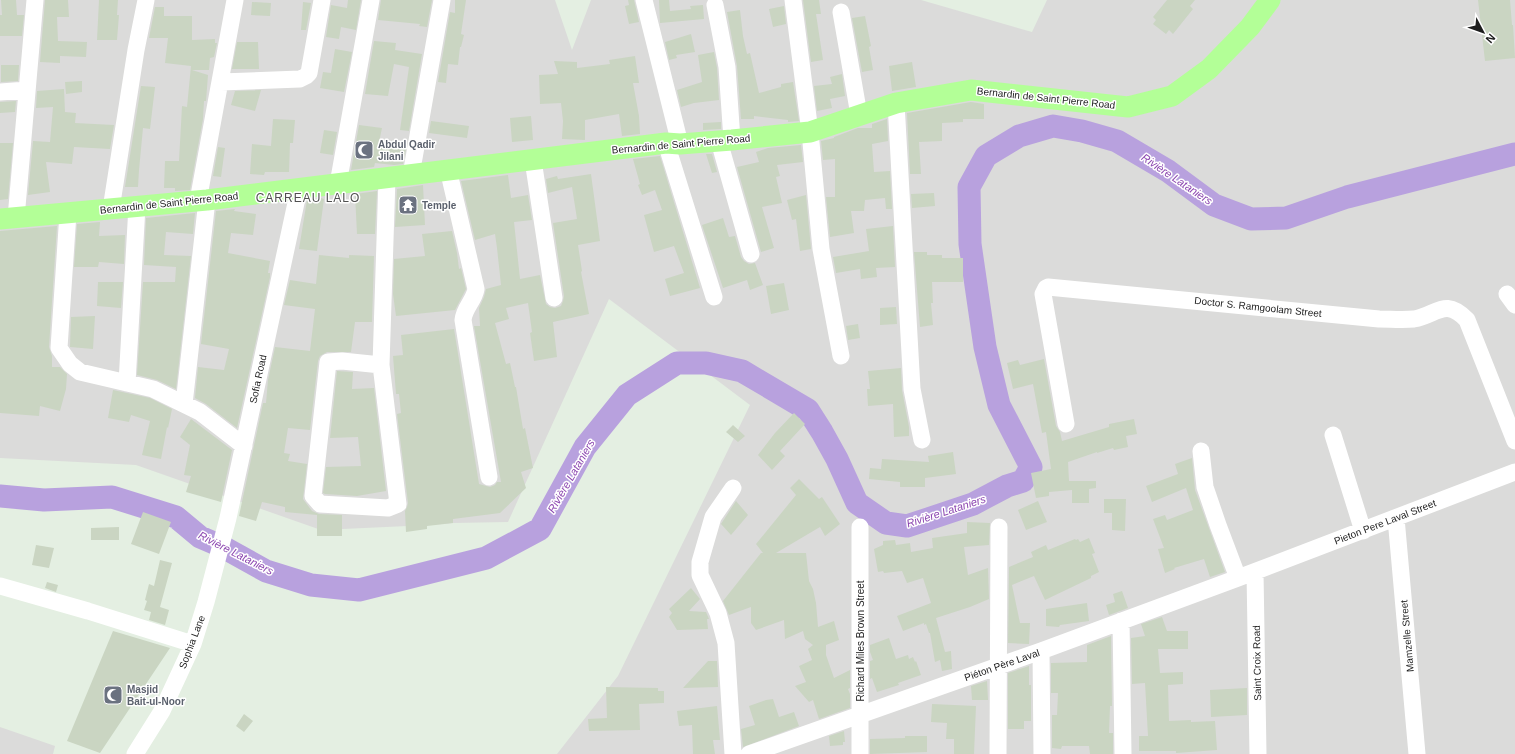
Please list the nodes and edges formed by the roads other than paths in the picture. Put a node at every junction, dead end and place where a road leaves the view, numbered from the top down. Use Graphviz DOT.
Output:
graph roads {
  1 [pos="35,0"];
  2 [pos="146,0"];
  3 [pos="235,0"];
  4 [pos="322,0"];
  5 [pos="371,0"];
  6 [pos="442,0"];
  7 [pos="644,0"];
  8 [pos="793,0"];
  9 [pos="1270,0"];
  10 [pos="715,5"];
  11 [pos="841,12"];
  12 [pos="221,82"];
  13 [pos="26,90"];
  14 [pos="0,92"];
  15 [pos="896,103"];
  16 [pos="859,115"];
  17 [pos="810,132"];
  18 [pos="726,140"];
  19 [pos="673,144"];
  20 [pos="534,160"];
  21 [pos="448,169"];
  22 [pos="411,175"];
  23 [pos="387,178"];
  24 [pos="338,184"];
  25 [pos="299,189"];
  26 [pos="202,200"];
  27 [pos="137,206"];
  28 [pos="111,209"];
  29 [pos="68,213"];
  30 [pos="8,218"];
  31 [pos="751,254"];
  32 [pos="714,297"];
  33 [pos="554,298"];
  34 [pos="841,356"];
  35 [pos="381,365"];
  36 [pos="127,383"];
  37 [pos="184,404"];
  38 [pos="1066,424"];
  39 [pos="1333,435"];
  40 [pos="922,440"];
  41 [pos="1515,441"];
  42 [pos="244,446"];
  43 [pos="1201,451"];
  44 [pos="1515,472"];
  45 [pos="488,477"];
  46 [pos="733,488"];
  47 [pos="1396,518"];
  48 [pos="998,527"];
  49 [pos="860,528"];
  50 [pos="1363,530"];
  51 [pos="215,568"];
  52 [pos="1255,572"];
  53 [pos="1238,578"];
  54 [pos="0,586"];
  55 [pos="1121,621"];
  56 [pos="193,644"];
  57 [pos="1041,651"];
  58 [pos="998,666"];
  59 [pos="859,715"];
  60 [pos="135,754"];
  61 [pos="733,754"];
  62 [pos="749,754"];
  63 [pos="860,754"];
  64 [pos="998,754"];
  65 [pos="1042,754"];
  66 [pos="1123,754"];
  67 [pos="1258,754"];
  68 [pos="1417,754"];
  1 -- 13 [label="street"];
  2 -- 28 [label="street"];
  3 -- 12 [label="street"];
  4 -- 12 [label="street"];
  5 -- 24 [label="street"];
  6 -- 22 [label="street"];
  7 -- 19 [label="street"];
  8 -- 17 [label="street"];
  9 -- 15 [label="main road, Bernardin de Saint Pierre Road"];
  10 -- 18 [label="street"];
  11 -- 16 [label="street"];
  12 -- 26 [label="street"];
  13 -- 14 [label="street"];
  13 -- 30 [label="street"];
  15 -- 16 [label="main road, Bernardin de Saint Pierre Road"];
  15 -- 40 [label="street"];
  16 -- 17 [label="main road, Bernardin de Saint Pierre Road"];
  17 -- 18 [label="main road, Bernardin de Saint Pierre Road"];
  17 -- 34 [label="street"];
  18 -- 19 [label="main road, Bernardin de Saint Pierre Road"];
  18 -- 31 [label="street"];
  19 -- 20 [label="main road, Bernardin de Saint Pierre Road"];
  19 -- 32 [label="street"];
  20 -- 21 [label="main road, Bernardin de Saint Pierre Road"];
  20 -- 33 [label="street"];
  21 -- 22 [label="main road, Bernardin de Saint Pierre Road"];
  21 -- 45 [label="street"];
  22 -- 23 [label="main road, Bernardin de Saint Pierre Road"];
  23 -- 24 [label="main road, Bernardin de Saint Pierre Road"];
  23 -- 35 [label="street"];
  24 -- 25 [label="main road, Bernardin de Saint Pierre Road"];
  25 -- 26 [label="main road, Bernardin de Saint Pierre Road"];
  25 -- 42 [label="street, Sofia Road"];
  26 -- 27 [label="main road, Bernardin de Saint Pierre Road"];
  26 -- 37 [label="street"];
  27 -- 28 [label="main road, Bernardin de Saint Pierre Road"];
  27 -- 36 [label="street"];
  28 -- 29 [label="main road, Bernardin de Saint Pierre Road"];
  29 -- 30 [label="main road, Bernardin de Saint Pierre Road"];
  29 -- 36 [label="street"];
  35 -- 35 [label="street"];
  36 -- 37 [label="street"];
  37 -- 42 [label="street"];
  38 -- 41 [label="street, Doctor S. Ramgoolam Street"];
  39 -- 50 [label="street"];
  42 -- 51 [label="street, Sofia Road"];
  43 -- 53 [label="street"];
  44 -- 47 [label="street, Pieton Pere Laval Street"];
  46 -- 61 [label="street"];
  47 -- 50 [label="street, Pieton Pere Laval Street"];
  47 -- 68 [label="street, Mamzelle Street"];
  48 -- 58 [label="street"];
  49 -- 59 [label="street, Richard Miles Brown Street"];
  50 -- 52 [label="street, Pieton Pere Laval Street"];
  51 -- 56 [label="street, Sophia Lane"];
  52 -- 53 [label="street, Piéton Père Laval"];
  52 -- 67 [label="street, Saint Croix Road"];
  53 -- 55 [label="street, Piéton Père Laval"];
  54 -- 56 [label="street"];
  55 -- 57 [label="street, Piéton Père Laval"];
  55 -- 66 [label="street"];
  56 -- 60 [label="street, Sophia Lane"];
  57 -- 58 [label="street, Piéton Père Laval"];
  57 -- 65 [label="street"];
  58 -- 59 [label="street, Piéton Père Laval"];
  58 -- 64 [label="street"];
  59 -- 62 [label="street, Piéton Père Laval"];
  59 -- 63 [label="street, Richard Miles Brown Street"];
}
